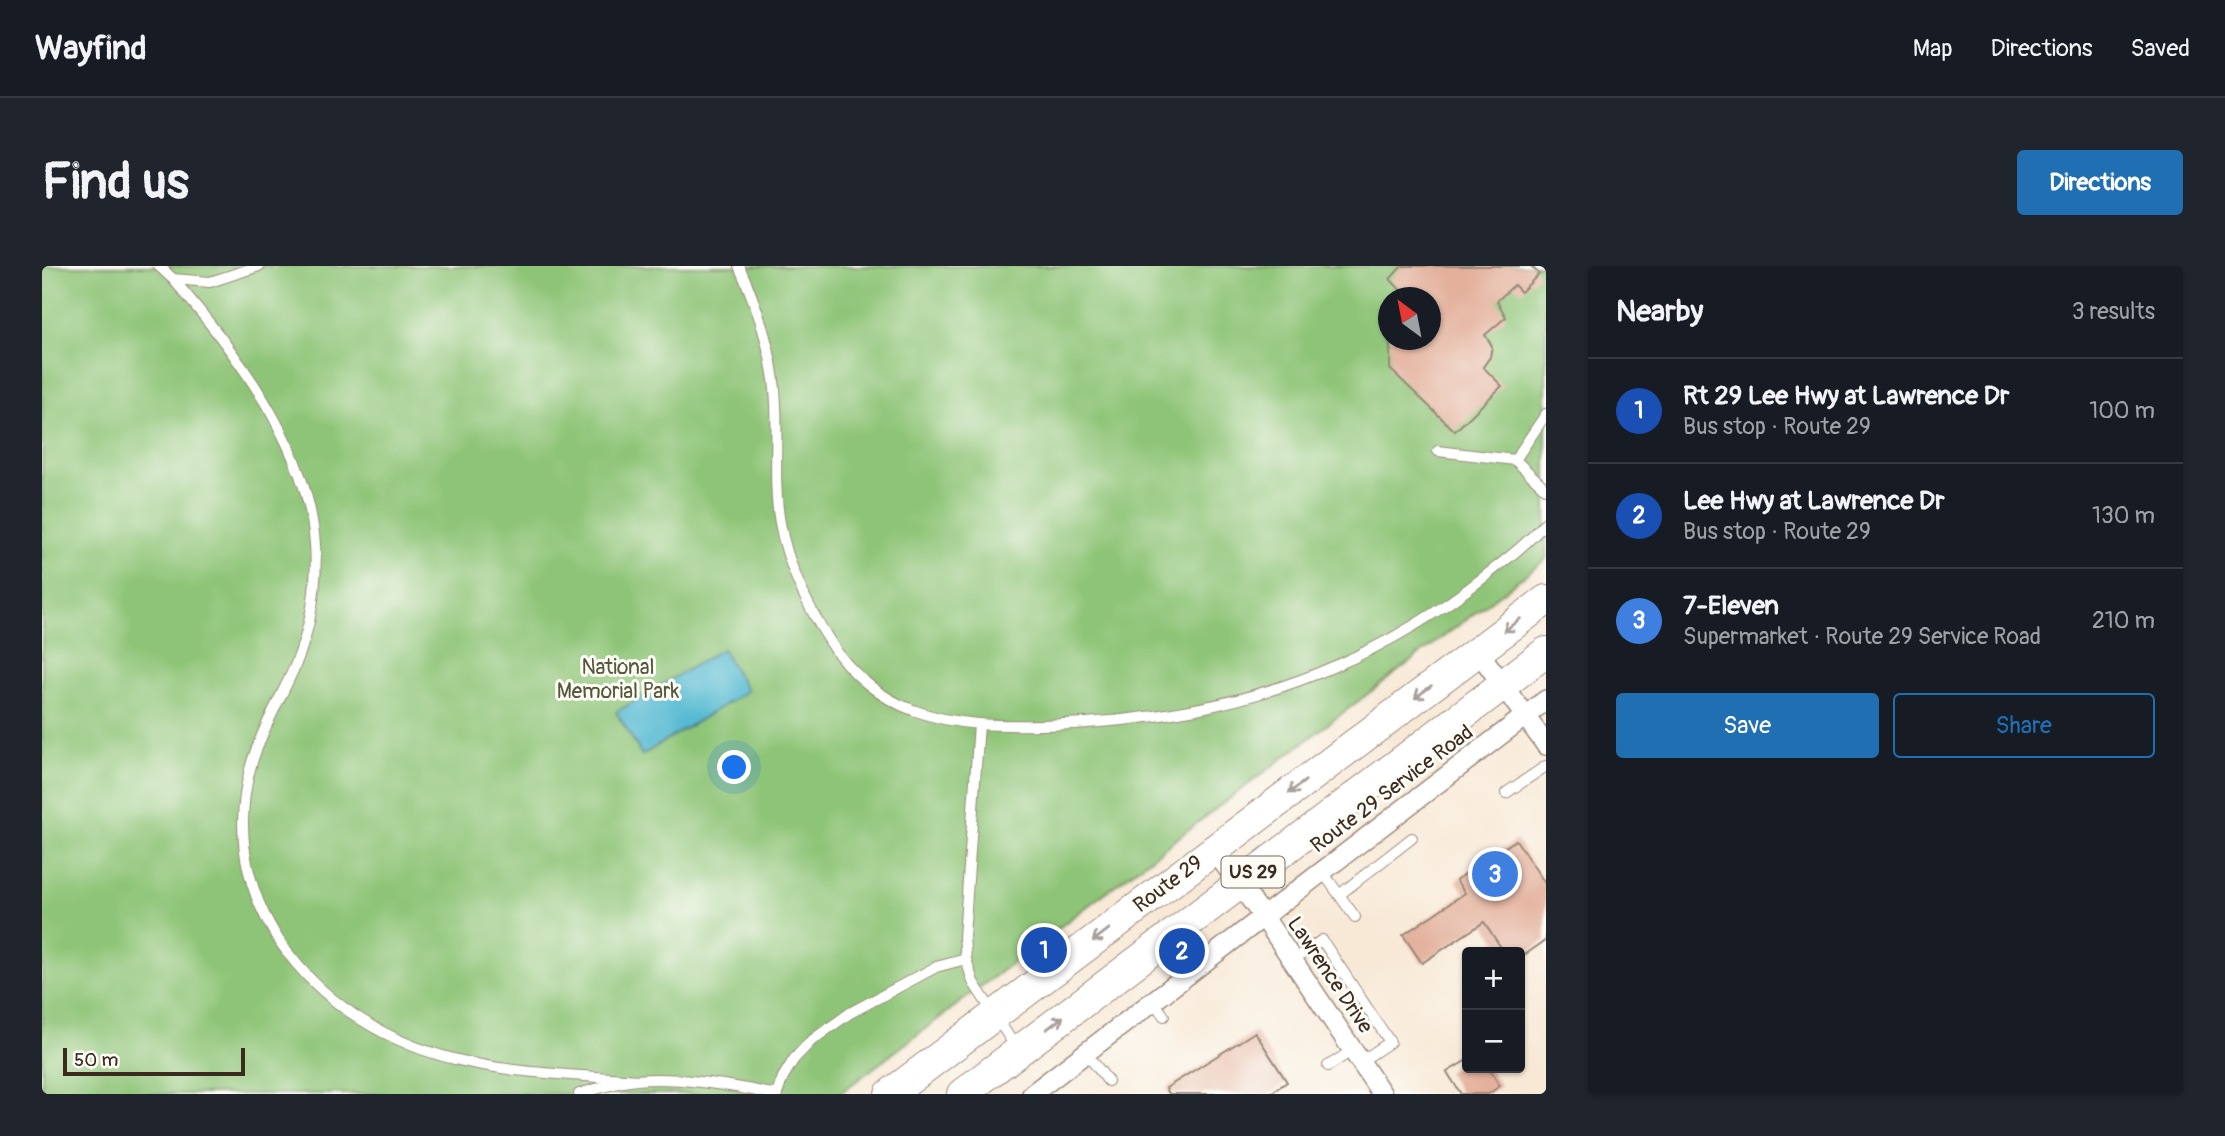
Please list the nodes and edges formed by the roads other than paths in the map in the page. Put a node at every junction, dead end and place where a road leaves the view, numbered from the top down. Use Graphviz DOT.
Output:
graph roads {
  1 [pos="159,266"];
  2 [pos="259,266"];
  3 [pos="739,266"];
  4 [pos="173,279"];
  5 [pos="1546,414"];
  6 [pos="1438,450"];
  7 [pos="1514,460"];
  8 [pos="1546,489"];
  9 [pos="1546,522"];
  10 [pos="1546,600"];
  11 [pos="1478,651"];
  12 [pos="1546,652"];
  13 [pos="1503,685"];
  14 [pos="1546,701"];
  15 [pos="1525,716"];
  16 [pos="979,724"];
  17 [pos="1546,745"];
  18 [pos="1546,766"];
  19 [pos="1506,793"];
  20 [pos="1412,838"];
  21 [pos="1214,850"];
  22 [pos="1322,871"];
  23 [pos="1239,883"];
  24 [pos="1339,895"];
  25 [pos="1263,916"];
  26 [pos="1355,917"];
  27 [pos="966,959"];
  28 [pos="1293,960"];
  29 [pos="994,1016"];
  30 [pos="1018,1051"];
  31 [pos="1086,1053"];
  32 [pos="1357,1056"];
  33 [pos="1328,1066"];
  34 [pos="639,1080"];
  35 [pos="1108,1081"];
  36 [pos="579,1094"];
  37 [pos="775,1094"];
  38 [pos="890,1094"];
  39 [pos="962,1094"];
  40 [pos="1032,1094"];
  41 [pos="1382,1094"];
  1 -- 4 [label="lane"];
  2 -- 4 [label="lane"];
  3 -- 16 [label="lane"];
  4 -- 34 [label="lane"];
  5 -- 7 [label="lane"];
  6 -- 7 [label="lane"];
  7 -- 8 [label="lane"];
  9 -- 16 [label="lane"];
  10 -- 11 [label="main road, Route 29 / US 29, one-way"];
  11 -- 13 [label="street"];
  11 -- 21 [label="main road, Route 29 / US 29, one-way"];
  12 -- 13 [label="main road, Route 29 / US 29"];
  13 -- 15 [label="street"];
  13 -- 23 [label="main road, Route 29 / US 29"];
  14 -- 15 [label="street, Route 29 Service Road"];
  15 -- 17 [label="street"];
  15 -- 22 [label="street, Route 29 Service Road"];
  16 -- 27 [label="lane"];
  18 -- 19 [label="lane"];
  20 -- 24 [label="lane"];
  21 -- 23 [label="street, Lawrence Drive"];
  21 -- 29 [label="main road, Route 29 / US 29, one-way"];
  22 -- 24 [label="lane"];
  22 -- 25 [label="street, Route 29 Service Road"];
  23 -- 25 [label="street, Lawrence Drive"];
  30 -- 23 [label="main road, Route 29 / US 29, one-way"];
  24 -- 26 [label="lane"];
  25 -- 28 [label="street, Lawrence Drive"];
  25 -- 31 [label="street, Route 29 Service Road"];
  27 -- 29 [label="lane"];
  27 -- 37 [label="lane"];
  28 -- 32 [label="street, Lawrence Drive"];
  28 -- 32 [label="lane"];
  29 -- 30 [label="lane"];
  29 -- 38 [label="main road, Route 29 / US 29"];
  30 -- 39 [label="main road, Route 29 / US 29"];
  31 -- 35 [label="lane"];
  31 -- 40 [label="street, Route 29 Service Road"];
  32 -- 33 [label="lane"];
  32 -- 41 [label="street, Lawrence Drive"];
  34 -- 36 [label="lane"];
  34 -- 37 [label="lane"];
}
